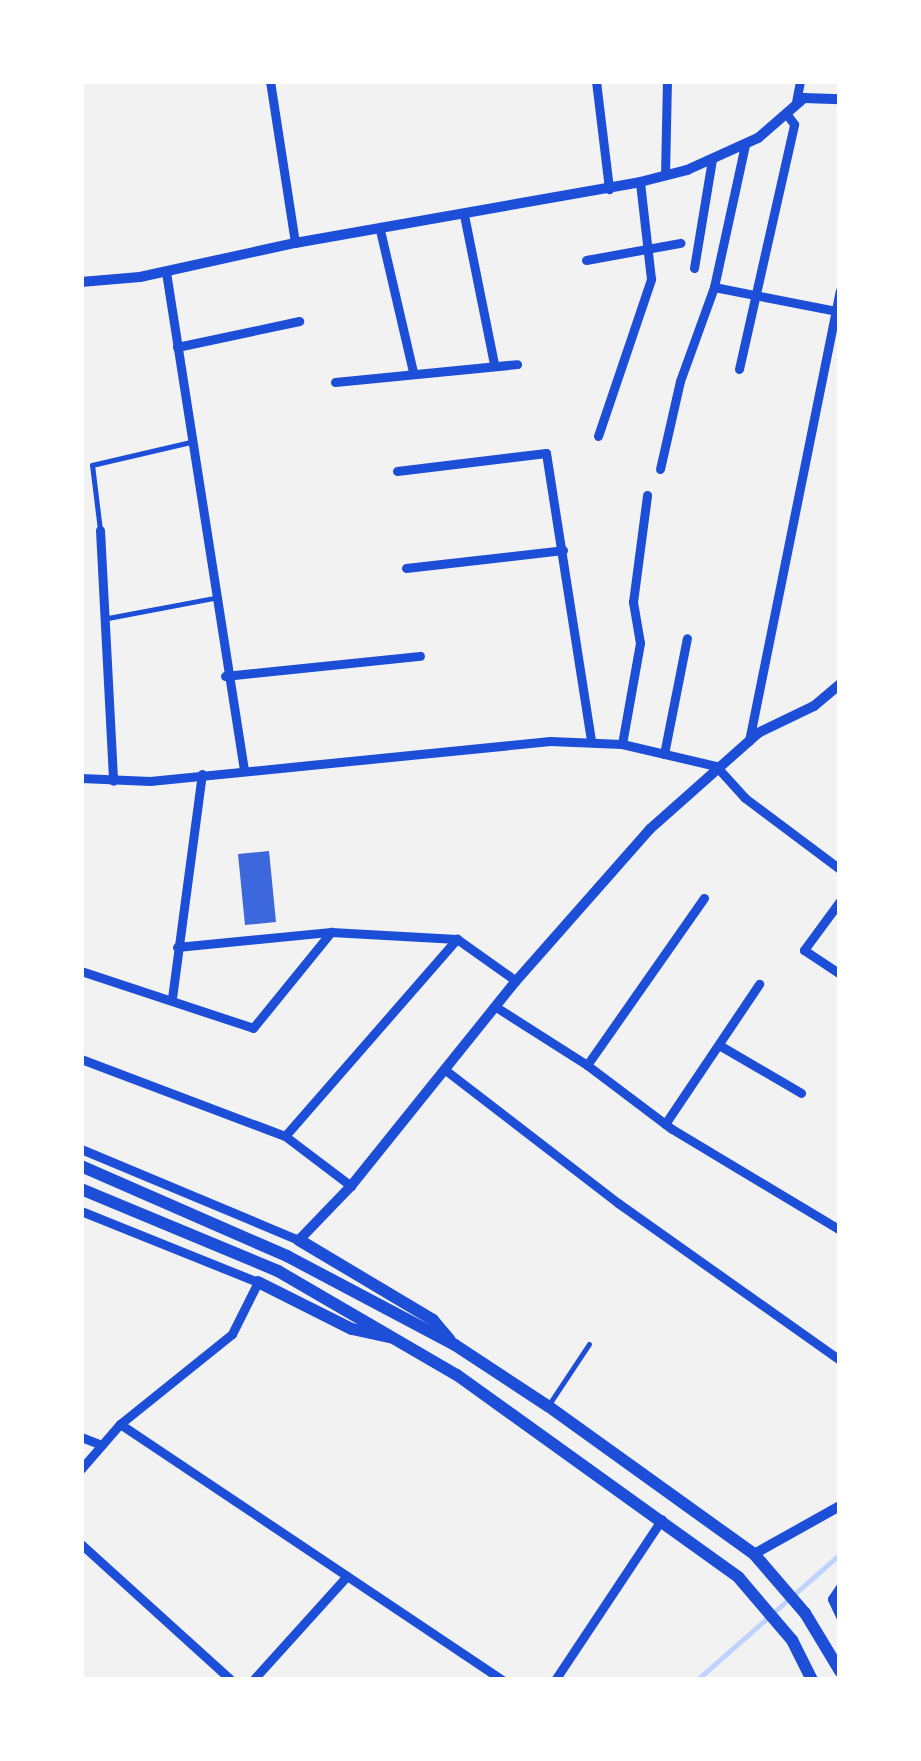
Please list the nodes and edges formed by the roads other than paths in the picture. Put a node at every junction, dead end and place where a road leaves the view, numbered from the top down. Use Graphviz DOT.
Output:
graph roads {
  1 [pos="270,81"];
  2 [pos="596,81"];
  3 [pos="668,81"];
  4 [pos="800,81"];
  5 [pos="840,99"];
  6 [pos="796,101"];
  7 [pos="788,116"];
  8 [pos="745,145"];
  9 [pos="712,159"];
  10 [pos="665,176"];
  11 [pos="640,182"];
  12 [pos="609,189"];
  13 [pos="464,215"];
  14 [pos="380,230"];
  15 [pos="295,243"];
  16 [pos="680,243"];
  17 [pos="648,248"];
  18 [pos="586,260"];
  19 [pos="694,268"];
  20 [pos="166,272"];
  21 [pos="81,282"];
  22 [pos="714,287"];
  23 [pos="840,291"];
  24 [pos="755,294"];
  25 [pos="836,311"];
  26 [pos="299,321"];
  27 [pos="177,347"];
  28 [pos="494,364"];
  29 [pos="517,364"];
  30 [pos="739,369"];
  31 [pos="412,372"];
  32 [pos="335,382"];
  33 [pos="598,436"];
  34 [pos="191,442"];
  35 [pos="660,469"];
  36 [pos="398,471"];
  37 [pos="646,495"];
  38 [pos="100,530"];
  39 [pos="563,550"];
  40 [pos="406,568"];
  41 [pos="214,598"];
  42 [pos="104,618"];
  43 [pos="687,638"];
  44 [pos="420,656"];
  45 [pos="226,676"];
  46 [pos="840,684"];
  47 [pos="748,741"];
  48 [pos="591,742"];
  49 [pos="622,744"];
  50 [pos="664,754"];
  51 [pos="716,766"];
  52 [pos="244,770"];
  53 [pos="202,774"];
  54 [pos="81,778"];
  55 [pos="113,781"];
  56 [pos="840,868"];
  57 [pos="704,898"];
  58 [pos="840,902"];
  59 [pos="332,932"];
  60 [pos="457,939"];
  61 [pos="177,947"];
  62 [pos="81,970"];
  63 [pos="840,974"];
  64 [pos="516,981"];
  65 [pos="758,984"];
  66 [pos="172,998"];
  67 [pos="496,1007"];
  68 [pos="719,1045"];
  69 [pos="81,1059"];
  70 [pos="587,1065"];
  71 [pos="444,1070"];
  72 [pos="802,1093"];
  73 [pos="665,1124"];
  74 [pos="285,1136"];
  75 [pos="81,1149"];
  76 [pos="81,1166"];
  77 [pos="351,1186"];
  78 [pos="81,1190"];
  79 [pos="81,1211"];
  80 [pos="840,1230"];
  81 [pos="299,1240"];
  82 [pos="258,1282"];
  83 [pos="398,1338"];
  84 [pos="589,1344"];
  85 [pos="454,1345"];
  86 [pos="840,1360"];
  87 [pos="548,1406"];
  88 [pos="120,1424"];
  89 [pos="81,1437"];
  90 [pos="102,1445"];
  91 [pos="81,1469"];
  92 [pos="650,1477"];
  93 [pos="633,1498"];
  94 [pos="840,1506"];
  95 [pos="662,1519"];
  96 [pos="81,1544"];
  97 [pos="759,1559"];
  98 [pos="347,1576"];
  99 [pos="840,1587"];
  100 [pos="840,1616"];
  101 [pos="840,1672"];
  102 [pos="231,1680"];
  103 [pos="254,1680"];
  104 [pos="503,1680"];
  105 [pos="555,1680"];
  106 [pos="812,1680"];
  1 -- 15 [label="street"];
  2 -- 12 [label="street"];
  3 -- 10 [label="street"];
  4 -- 6 [label="street"];
  5 -- 6 [label="street"];
  6 -- 7 [label="street"];
  7 -- 8 [label="street"];
  7 -- 24 [label="street"];
  8 -- 9 [label="street"];
  8 -- 22 [label="street"];
  9 -- 10 [label="street"];
  9 -- 19 [label="street"];
  10 -- 11 [label="street"];
  11 -- 12 [label="street"];
  11 -- 17 [label="street"];
  12 -- 13 [label="street"];
  13 -- 14 [label="street"];
  13 -- 28 [label="street"];
  14 -- 15 [label="street"];
  14 -- 31 [label="street"];
  15 -- 20 [label="street"];
  16 -- 17 [label="street"];
  17 -- 18 [label="street"];
  17 -- 33 [label="street"];
  20 -- 21 [label="street"];
  20 -- 27 [label="street"];
  22 -- 24 [label="street"];
  22 -- 35 [label="street"];
  23 -- 25 [label="street"];
  24 -- 25 [label="street"];
  24 -- 30 [label="street"];
  25 -- 47 [label="street"];
  26 -- 27 [label="street"];
  27 -- 34 [label="street"];
  28 -- 29 [label="street"];
  28 -- 31 [label="street"];
  31 -- 32 [label="street"];
  34 -- 38 [label="lane"];
  34 -- 41 [label="street"];
  36 -- 39 [label="street"];
  37 -- 49 [label="street"];
  38 -- 42 [label="street"];
  39 -- 40 [label="street"];
  39 -- 48 [label="street"];
  41 -- 42 [label="lane"];
  41 -- 45 [label="street"];
  42 -- 55 [label="street"];
  43 -- 50 [label="street"];
  44 -- 45 [label="street"];
  45 -- 52 [label="street"];
  46 -- 47 [label="street"];
  47 -- 51 [label="street"];
  48 -- 49 [label="street"];
  48 -- 52 [label="street"];
  49 -- 50 [label="street"];
  50 -- 51 [label="street"];
  51 -- 56 [label="street"];
  51 -- 64 [label="street"];
  52 -- 53 [label="street"];
  53 -- 55 [label="street"];
  53 -- 61 [label="street"];
  54 -- 55 [label="street"];
  57 -- 70 [label="street"];
  58 -- 63 [label="street"];
  59 -- 60 [label="street"];
  59 -- 61 [label="street"];
  59 -- 66 [label="street"];
  60 -- 64 [label="street"];
  60 -- 74 [label="street"];
  61 -- 66 [label="street"];
  62 -- 66 [label="street"];
  64 -- 67 [label="street"];
  65 -- 68 [label="street"];
  67 -- 70 [label="street"];
  67 -- 71 [label="street"];
  68 -- 72 [label="street"];
  68 -- 73 [label="street"];
  69 -- 74 [label="street"];
  70 -- 73 [label="street"];
  71 -- 77 [label="street"];
  71 -- 86 [label="street"];
  73 -- 80 [label="street"];
  74 -- 77 [label="street"];
  75 -- 81 [label="street"];
  76 -- 85 [label="main road"];
  77 -- 81 [label="street"];
  78 -- 83 [label="main road"];
  79 -- 82 [label="street"];
  81 -- 85 [label="main road"];
  82 -- 83 [label="main road"];
  82 -- 88 [label="street"];
  83 -- 93 [label="main road"];
  84 -- 87 [label="lane"];
  85 -- 87 [label="main road"];
  87 -- 92 [label="main road"];
  88 -- 90 [label="street"];
  88 -- 98 [label="street"];
  89 -- 90 [label="street"];
  90 -- 91 [label="street"];
  92 -- 93 [label="main road"];
  92 -- 97 [label="main road"];
  93 -- 95 [label="main road"];
  94 -- 97 [label="street"];
  95 -- 105 [label="street"];
  95 -- 106 [label="main road"];
  96 -- 102 [label="street"];
  97 -- 101 [label="main road"];
  98 -- 103 [label="street"];
  98 -- 104 [label="street"];
  99 -- 100 [label="street"];
}
